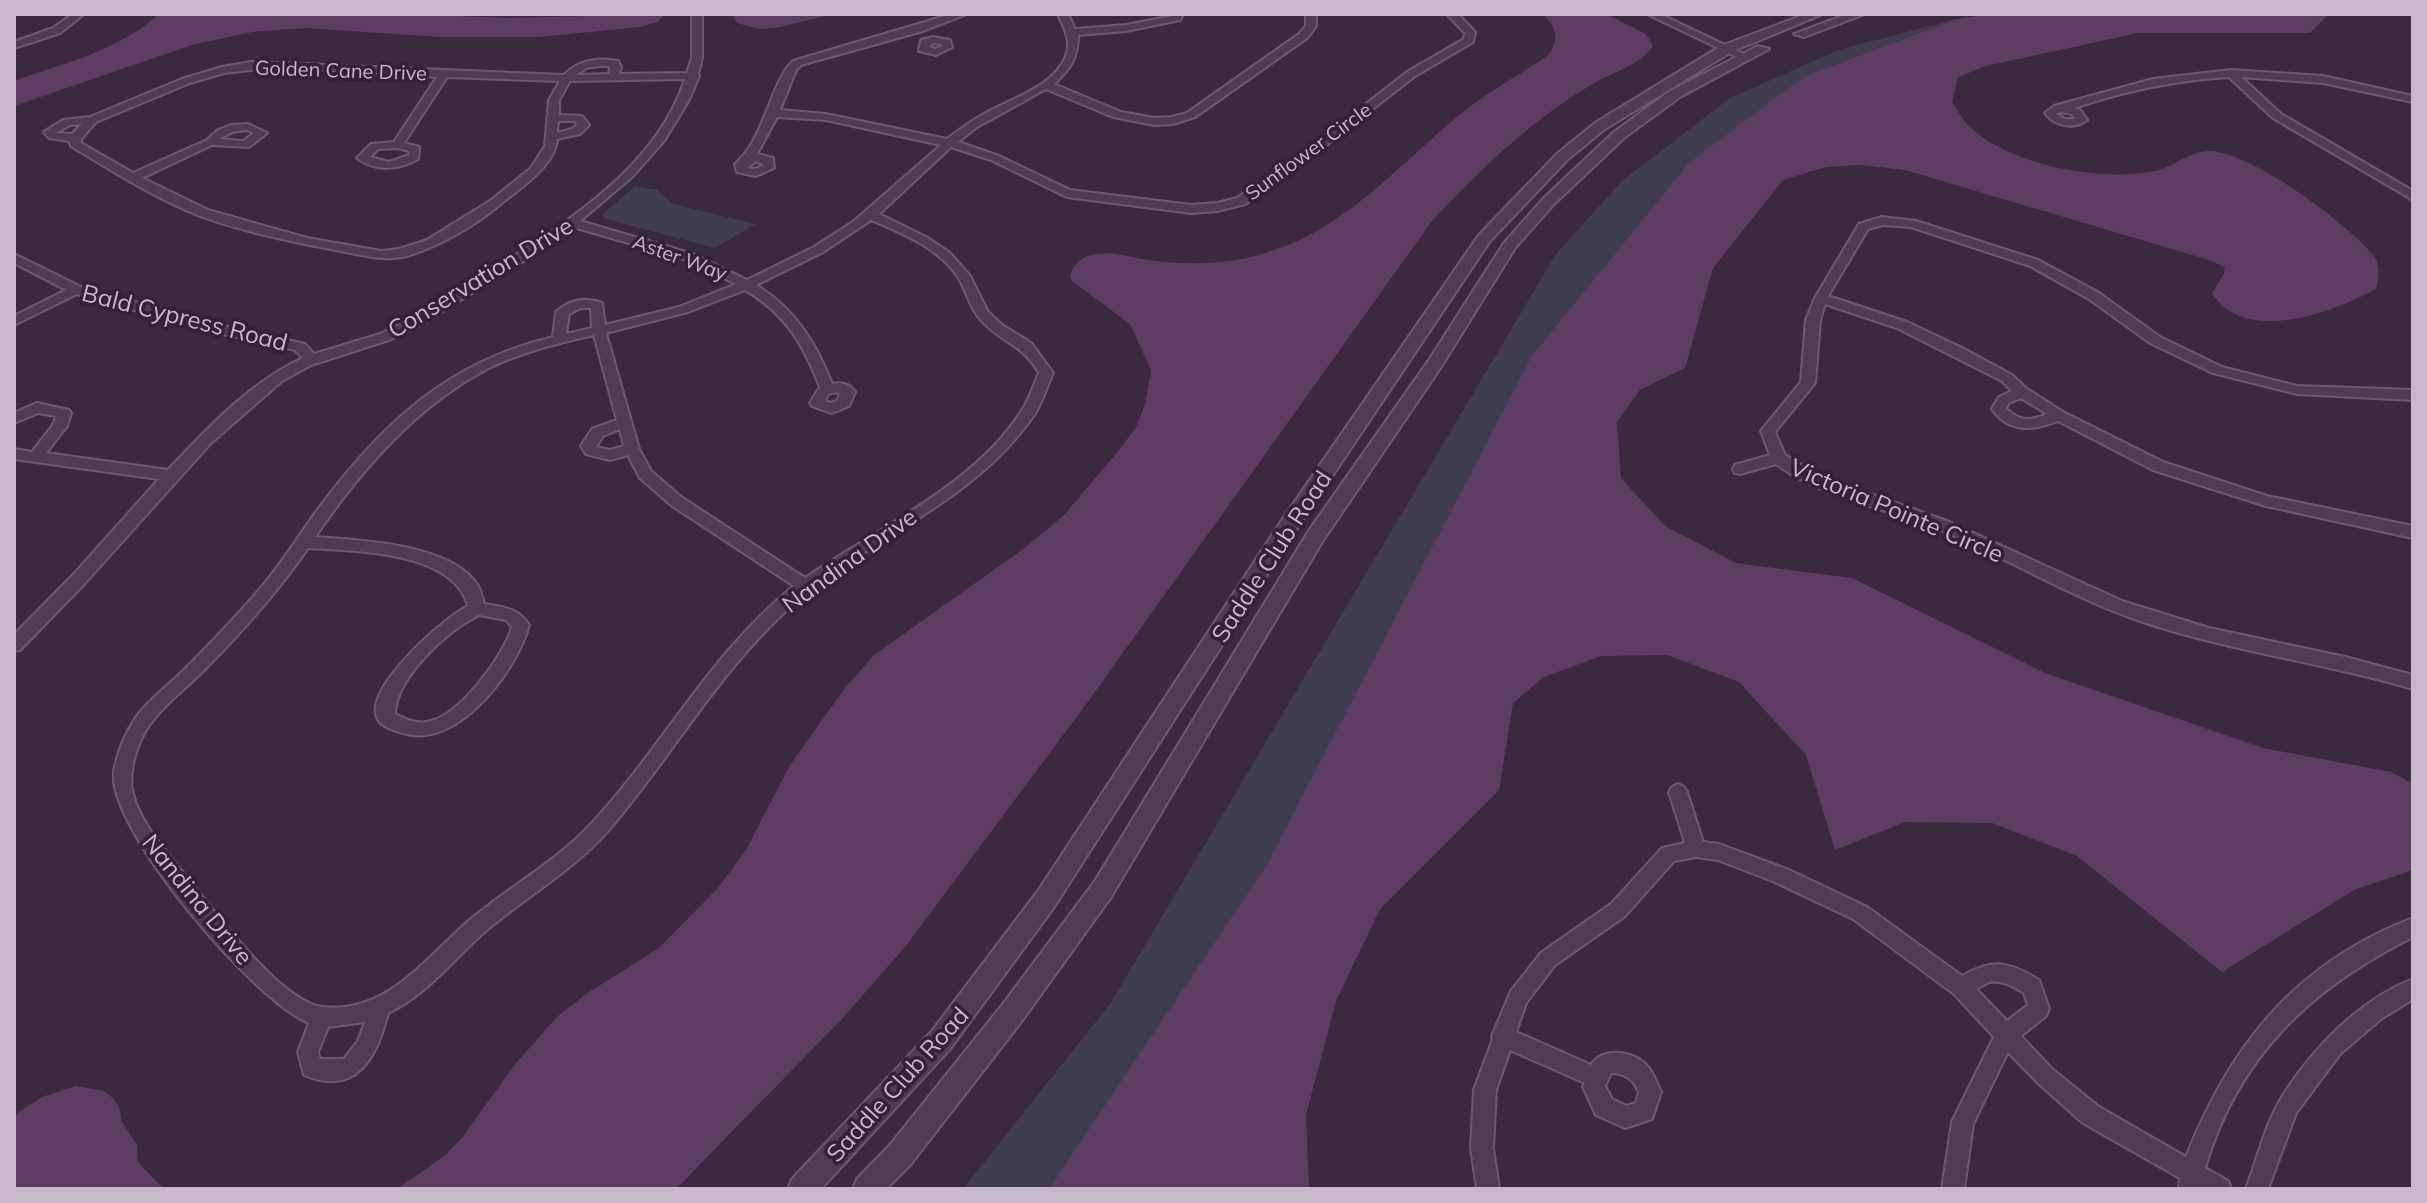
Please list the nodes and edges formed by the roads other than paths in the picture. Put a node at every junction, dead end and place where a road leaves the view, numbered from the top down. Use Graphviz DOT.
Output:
graph roads {
  1 [pos="79,14"];
  2 [pos="697,14"];
  3 [pos="962,14"];
  4 [pos="1063,14"];
  5 [pos="1178,14"];
  6 [pos="1311,14"];
  7 [pos="1452,14"];
  8 [pos="1652,14"];
  9 [pos="1677,14"];
  10 [pos="1817,14"];
  11 [pos="1859,14"];
  12 [pos="1148,20"];
  13 [pos="919,29"];
  14 [pos="1075,32"];
  15 [pos="929,41"];
  16 [pos="14,45"];
  17 [pos="1741,50"];
  18 [pos="2231,73"];
  19 [pos="444,74"];
  20 [pos="694,76"];
  21 [pos="567,78"];
  22 [pos="1046,85"];
  23 [pos="2413,99"];
  24 [pos="2064,108"];
  25 [pos="773,113"];
  26 [pos="553,118"];
  27 [pos="92,120"];
  28 [pos="552,137"];
  29 [pos="75,138"];
  30 [pos="211,142"];
  31 [pos="949,143"];
  32 [pos="397,145"];
  33 [pos="749,158"];
  34 [pos="133,178"];
  35 [pos="2413,196"];
  36 [pos="871,215"];
  37 [pos="573,223"];
  38 [pos="14,258"];
  39 [pos="747,284"];
  40 [pos="76,290"];
  41 [pos="1821,298"];
  42 [pos="14,321"];
  43 [pos="599,330"];
  44 [pos="559,339"];
  45 [pos="311,359"];
  46 [pos="827,388"];
  47 [pos="2022,392"];
  48 [pos="2413,395"];
  49 [pos="2058,415"];
  50 [pos="14,418"];
  51 [pos="625,422"];
  52 [pos="632,449"];
  53 [pos="14,454"];
  54 [pos="37,455"];
  55 [pos="1778,458"];
  56 [pos="1740,469"];
  57 [pos="172,476"];
  58 [pos="1287,528"];
  59 [pos="2413,532"];
  60 [pos="1315,537"];
  61 [pos="304,542"];
  62 [pos="805,586"];
  63 [pos="477,609"];
  64 [pos="14,645"];
  65 [pos="2413,682"];
  66 [pos="1678,792"];
  67 [pos="1696,849"];
  68 [pos="2413,927"];
  69 [pos="1961,987"];
  70 [pos="2413,988"];
  71 [pos="379,1009"];
  72 [pos="321,1017"];
  73 [pos="2006,1035"];
  74 [pos="1502,1036"];
  75 [pos="1595,1077"];
  76 [pos="2190,1181"];
  77 [pos="802,1189"];
  78 [pos="867,1189"];
  79 [pos="1488,1189"];
  80 [pos="1953,1189"];
  81 [pos="2220,1189"];
  82 [pos="2257,1189"];
  1 -- 16 [label="street"];
  2 -- 20 [label="street, Conservation Drive"];
  3 -- 13 [label="street"];
  4 -- 14 [label="street"];
  5 -- 12 [label="street"];
  6 -- 22 [label="street"];
  7 -- 31 [label="street, Sunflower Circle"];
  8 -- 17 [label="street"];
  9 -- 17 [label="street"];
  10 -- 17 [label="street, Saddle Club Road"];
  11 -- 17 [label="street, Saddle Club Road"];
  12 -- 14 [label="street"];
  13 -- 15 [label="street"];
  13 -- 25 [label="street"];
  14 -- 22 [label="street, Nandina Drive"];
  17 -- 58 [label="street, Saddle Club Road"];
  17 -- 60 [label="street, Saddle Club Road"];
  18 -- 23 [label="street"];
  18 -- 24 [label="street"];
  18 -- 35 [label="street"];
  19 -- 21 [label="street, Golden Cane Drive"];
  19 -- 27 [label="street, Golden Cane Drive"];
  19 -- 32 [label="street"];
  20 -- 21 [label="street, Golden Cane Drive"];
  20 -- 37 [label="street, Conservation Drive"];
  21 -- 26 [label="street"];
  22 -- 31 [label="street, Nandina Drive"];
  25 -- 31 [label="street, Sunflower Circle"];
  25 -- 33 [label="street"];
  26 -- 28 [label="street"];
  26 -- 28 [label="street"];
  27 -- 29 [label="street, Golden Cane Drive"];
  27 -- 29 [label="street"];
  28 -- 34 [label="street"];
  29 -- 34 [label="street"];
  30 -- 34 [label="street"];
  31 -- 36 [label="street, Nandina Drive"];
  36 -- 39 [label="street, Nandina Drive"];
  36 -- 62 [label="street, Nandina Drive"];
  37 -- 39 [label="street, Aster Way"];
  37 -- 45 [label="street, Conservation Drive"];
  38 -- 40 [label="street, Bald Cypress Road"];
  39 -- 43 [label="street, Nandina Drive"];
  39 -- 46 [label="street, Aster Way"];
  40 -- 42 [label="street"];
  40 -- 45 [label="street, Bald Cypress Road"];
  41 -- 47 [label="street"];
  41 -- 48 [label="street, Victoria Pointe Circle"];
  41 -- 55 [label="street, Victoria Pointe Circle"];
  43 -- 44 [label="street, Nandina Drive"];
  43 -- 44 [label="street"];
  43 -- 51 [label="street"];
  44 -- 61 [label="street, Nandina Drive"];
  45 -- 57 [label="street, Conservation Drive"];
  47 -- 49 [label="street"];
  47 -- 49 [label="street"];
  49 -- 59 [label="street"];
  50 -- 54 [label="street"];
  51 -- 52 [label="street"];
  51 -- 52 [label="street"];
  52 -- 62 [label="street"];
  53 -- 54 [label="street"];
  54 -- 57 [label="street"];
  55 -- 56 [label="street"];
  55 -- 65 [label="street, Victoria Pointe Circle"];
  57 -- 64 [label="street, Conservation Drive"];
  58 -- 60 [label="street"];
  58 -- 77 [label="street, Saddle Club Road"];
  60 -- 78 [label="street, Saddle Club Road"];
  61 -- 63 [label="street"];
  61 -- 72 [label="street, Nandina Drive"];
  62 -- 71 [label="street, Nandina Drive"];
  63 -- 63 [label="street"];
  66 -- 67 [label="street"];
  67 -- 69 [label="street"];
  67 -- 74 [label="street"];
  68 -- 76 [label="street"];
  69 -- 73 [label="street"];
  69 -- 73 [label="street"];
  70 -- 82 [label="street"];
  71 -- 72 [label="street, Nandina Drive"];
  71 -- 72 [label="street"];
  73 -- 76 [label="street"];
  73 -- 80 [label="street"];
  74 -- 75 [label="street"];
  74 -- 79 [label="street"];
  76 -- 81 [label="street"];
}
